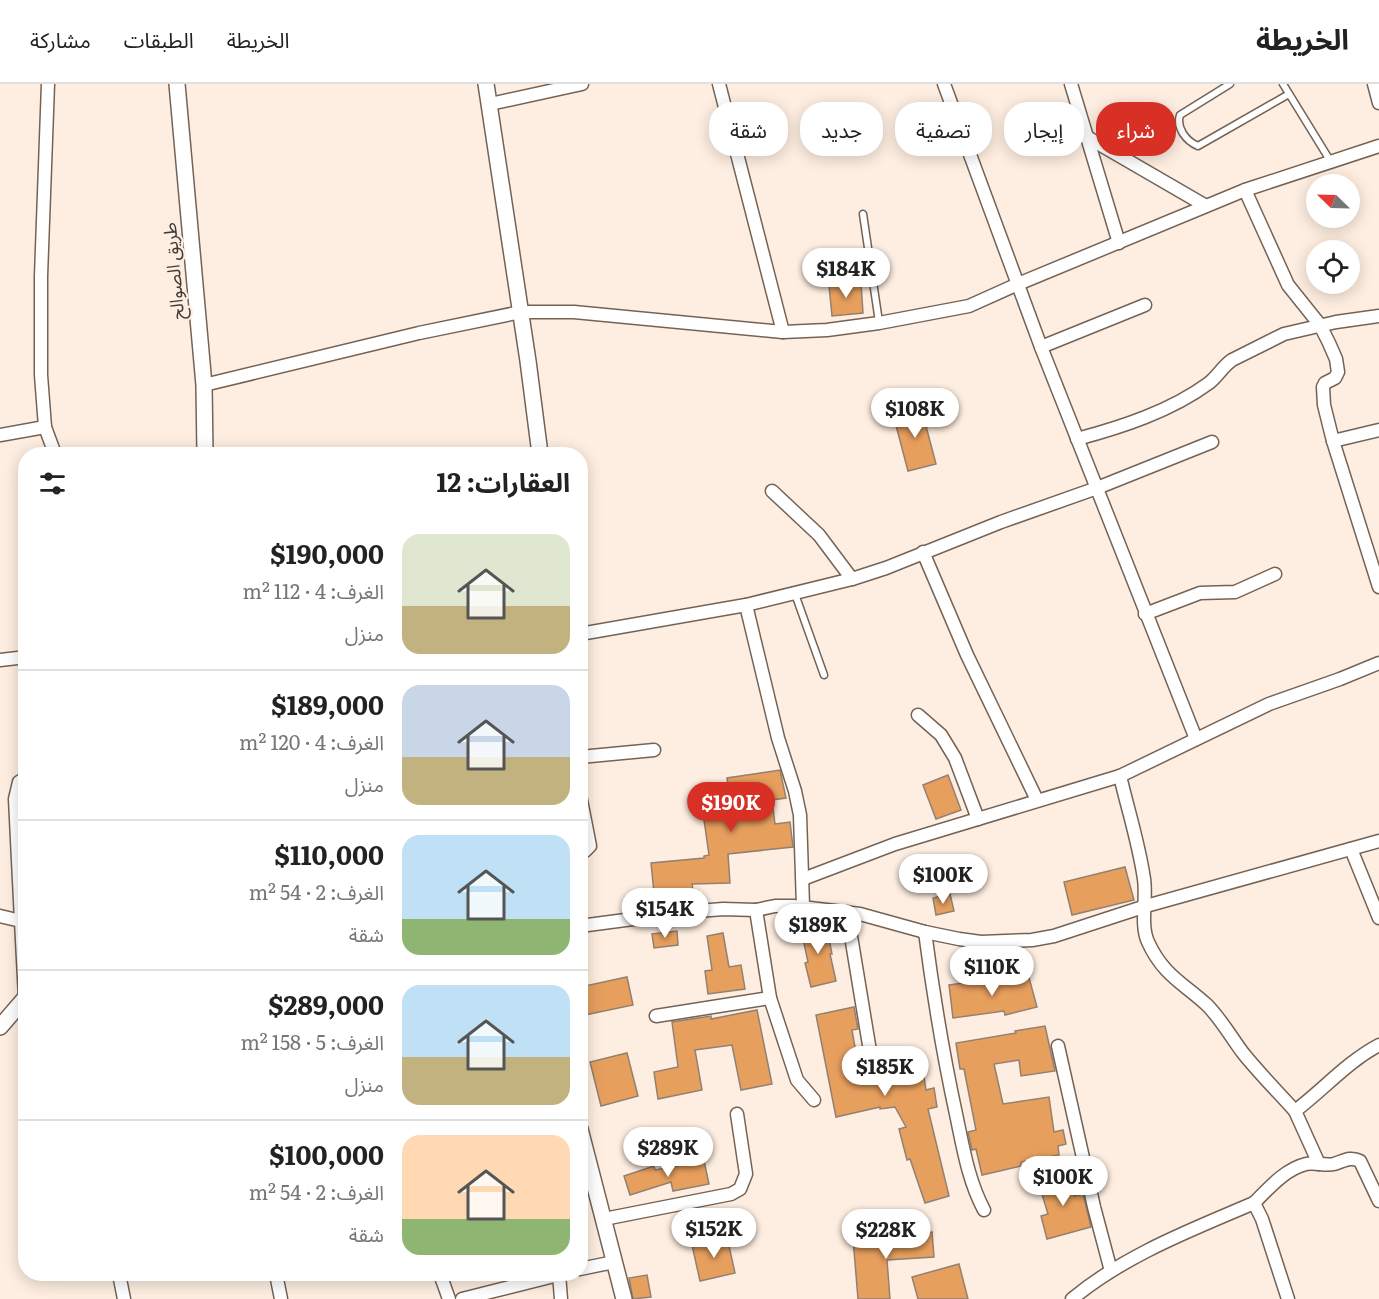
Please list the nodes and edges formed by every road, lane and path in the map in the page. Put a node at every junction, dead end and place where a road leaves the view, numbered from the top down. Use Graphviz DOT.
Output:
graph roads {
  1 [pos="48,84"];
  2 [pos="177,84"];
  3 [pos="486,84"];
  4 [pos="582,84"];
  5 [pos="719,84"];
  6 [pos="944,84"];
  7 [pos="1071,84"];
  8 [pos="1230,84"];
  9 [pos="1282,84"];
  10 [pos="1374,84"];
  11 [pos="1289,94"];
  12 [pos="1379,103"];
  13 [pos="490,104"];
  14 [pos="1087,137"];
  15 [pos="1379,146"];
  16 [pos="1331,162"];
  17 [pos="1245,190"];
  18 [pos="1206,206"];
  19 [pos="863,214"];
  20 [pos="1119,243"];
  21 [pos="1018,284"];
  22 [pos="1145,305"];
  23 [pos="521,312"];
  24 [pos="1379,316"];
  25 [pos="879,323"];
  26 [pos="1320,325"];
  27 [pos="783,332"];
  28 [pos="1041,347"];
  29 [pos="204,385"];
  30 [pos="45,427"];
  31 [pos="1379,430"];
  32 [pos="0,435"];
  33 [pos="1077,439"];
  34 [pos="1332,441"];
  35 [pos="1212,442"];
  36 [pos="52,447"];
  37 [pos="205,447"];
  38 [pos="539,447"];
  39 [pos="1097,488"];
  40 [pos="772,492"];
  41 [pos="1374,550"];
  42 [pos="923,552"];
  43 [pos="1275,574"];
  44 [pos="852,579"];
  45 [pos="1379,587"];
  46 [pos="795,594"];
  47 [pos="746,605"];
  48 [pos="1145,614"];
  49 [pos="588,633"];
  50 [pos="18,658"];
  51 [pos="0,660"];
  52 [pos="1379,663"];
  53 [pos="824,675"];
  54 [pos="918,716"];
  55 [pos="1196,739"];
  56 [pos="654,750"];
  57 [pos="588,756"];
  58 [pos="1120,776"];
  59 [pos="18,786"];
  60 [pos="1037,800"];
  61 [pos="978,819"];
  62 [pos="1379,841"];
  63 [pos="18,845"];
  64 [pos="1351,849"];
  65 [pos="803,879"];
  66 [pos="803,906"];
  67 [pos="1146,906"];
  68 [pos="756,909"];
  69 [pos="847,912"];
  70 [pos="0,916"];
  71 [pos="1379,918"];
  72 [pos="18,920"];
  73 [pos="588,925"];
  74 [pos="925,932"];
  75 [pos="770,998"];
  76 [pos="18,1005"];
  77 [pos="656,1016"];
  78 [pos="0,1027"];
  79 [pos="1379,1045"];
  80 [pos="1058,1046"];
  81 [pos="870,1051"];
  82 [pos="814,1100"];
  83 [pos="1295,1111"];
  84 [pos="737,1113"];
  85 [pos="588,1159"];
  86 [pos="1319,1164"];
  87 [pos="1379,1201"];
  88 [pos="1254,1203"];
  89 [pos="984,1210"];
  90 [pos="604,1219"];
  91 [pos="614,1262"];
  92 [pos="588,1267"];
  93 [pos="1112,1270"];
  94 [pos="120,1281"];
  95 [pos="277,1281"];
  96 [pos="443,1281"];
  97 [pos="533,1281"];
  98 [pos="560,1281"];
  99 [pos="124,1299"];
  100 [pos="281,1299"];
  101 [pos="449,1299"];
  102 [pos="462,1299"];
  103 [pos="561,1299"];
  104 [pos="624,1299"];
  105 [pos="1072,1299"];
  106 [pos="1288,1299"];
  1 -- 30 [label="street"];
  2 -- 29 [label="street, طريق الصوالح"];
  3 -- 13 [label="street"];
  4 -- 13 [label="street"];
  5 -- 27 [label="street"];
  6 -- 21 [label="street"];
  7 -- 14 [label="street"];
  8 -- 11 [label="lane"];
  9 -- 11 [label="lane"];
  10 -- 12 [label="street"];
  11 -- 16 [label="lane"];
  13 -- 23 [label="street"];
  14 -- 18 [label="street"];
  14 -- 20 [label="street"];
  15 -- 16 [label="street"];
  16 -- 17 [label="street"];
  17 -- 18 [label="street"];
  17 -- 26 [label="street"];
  18 -- 20 [label="street"];
  19 -- 25 [label="lane"];
  20 -- 21 [label="street"];
  21 -- 25 [label="street"];
  21 -- 28 [label="street"];
  22 -- 28 [label="street"];
  23 -- 27 [label="street"];
  23 -- 29 [label="street"];
  23 -- 38 [label="street"];
  24 -- 26 [label="street"];
  25 -- 27 [label="street"];
  26 -- 33 [label="street"];
  26 -- 34 [label="street"];
  28 -- 33 [label="street"];
  29 -- 37 [label="street, طريق الصوالح"];
  30 -- 32 [label="street"];
  30 -- 36 [label="street"];
  31 -- 34 [label="street"];
  33 -- 39 [label="street"];
  34 -- 41 [label="street"];
  35 -- 39 [label="street"];
  39 -- 42 [label="street"];
  39 -- 48 [label="street"];
  40 -- 44 [label="street"];
  41 -- 45 [label="street"];
  42 -- 44 [label="street"];
  42 -- 60 [label="street"];
  43 -- 48 [label="street"];
  44 -- 46 [label="street"];
  46 -- 47 [label="street"];
  46 -- 53 [label="lane"];
  47 -- 49 [label="street"];
  47 -- 65 [label="street"];
  48 -- 55 [label="street"];
  50 -- 51 [label="street"];
  52 -- 55 [label="street"];
  54 -- 61 [label="street"];
  55 -- 58 [label="street"];
  56 -- 57 [label="street"];
  58 -- 60 [label="street"];
  58 -- 67 [label="street"];
  59 -- 63 [label="street"];
  60 -- 61 [label="street"];
  61 -- 65 [label="street"];
  62 -- 64 [label="street"];
  64 -- 67 [label="street"];
  64 -- 71 [label="street"];
  65 -- 66 [label="street"];
  66 -- 68 [label="street"];
  66 -- 69 [label="street"];
  67 -- 74 [label="street"];
  67 -- 83 [label="street"];
  68 -- 73 [label="street"];
  68 -- 75 [label="street"];
  69 -- 74 [label="street"];
  69 -- 81 [label="street"];
  70 -- 72 [label="street"];
  74 -- 89 [label="street"];
  75 -- 77 [label="street"];
  75 -- 82 [label="street"];
  76 -- 78 [label="street"];
  79 -- 83 [label="street"];
  80 -- 93 [label="street"];
  83 -- 86 [label="street"];
  84 -- 90 [label="street"];
  85 -- 90 [label="street"];
  86 -- 87 [label="street"];
  86 -- 88 [label="street"];
  88 -- 93 [label="street"];
  88 -- 106 [label="street"];
  90 -- 91 [label="street"];
  91 -- 92 [label="street"];
  91 -- 104 [label="street"];
  93 -- 105 [label="street"];
  94 -- 99 [label="street"];
  95 -- 100 [label="street"];
  96 -- 101 [label="street"];
  97 -- 102 [label="street"];
  98 -- 103 [label="street"];
}
